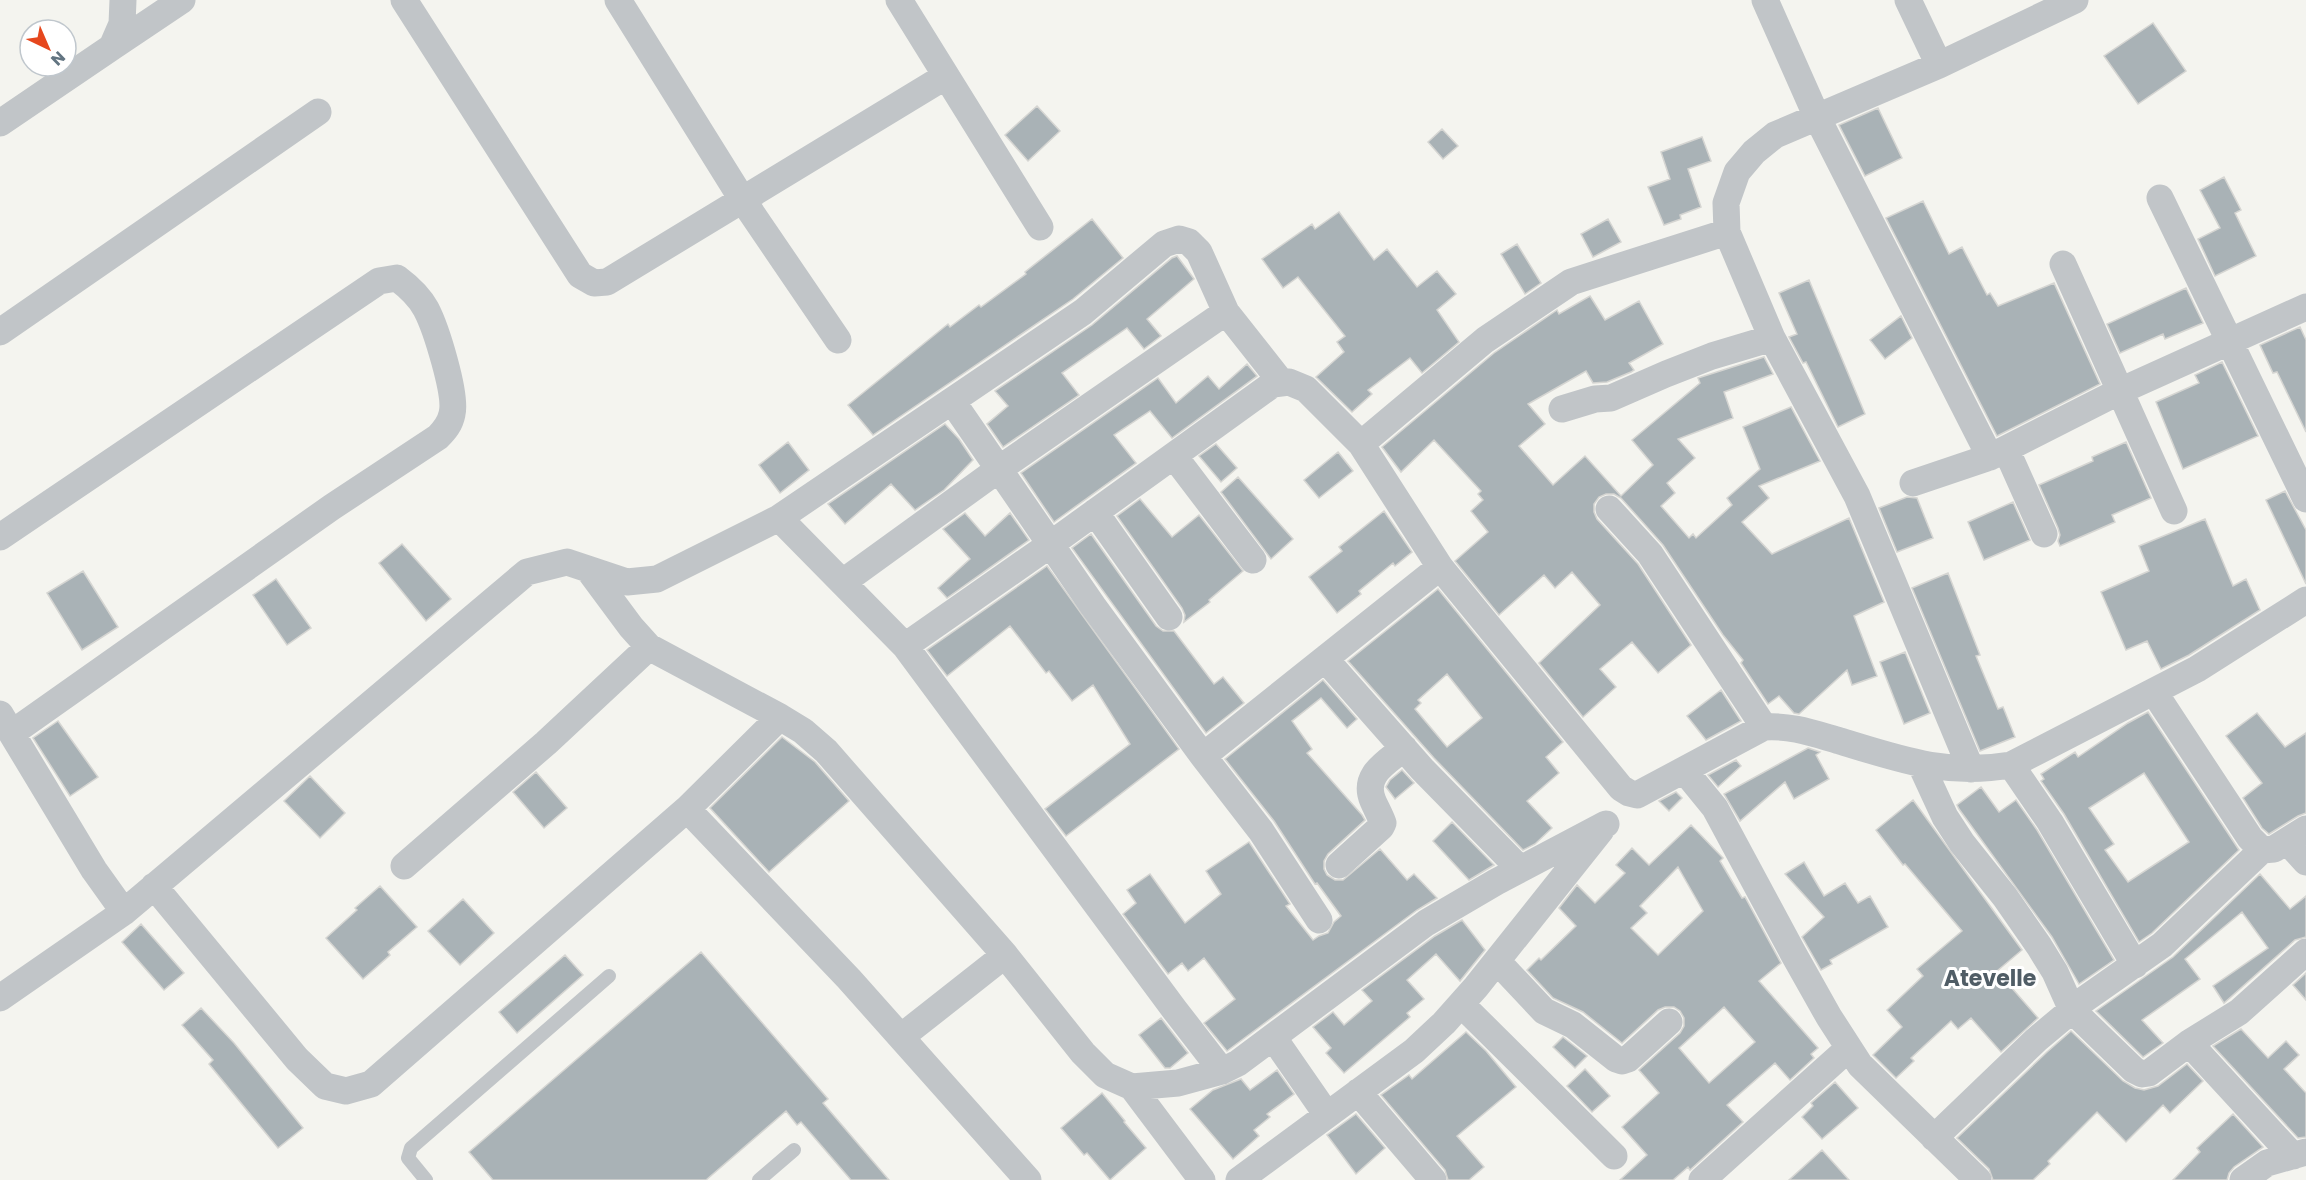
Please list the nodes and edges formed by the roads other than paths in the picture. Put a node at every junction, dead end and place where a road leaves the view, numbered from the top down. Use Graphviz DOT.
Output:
graph roads {
  1 [pos="123,0"];
  2 [pos="182,0"];
  3 [pos="404,0"];
  4 [pos="618,0"];
  5 [pos="899,0"];
  6 [pos="1765,0"];
  7 [pos="1908,0"];
  8 [pos="2068,2"];
  9 [pos="112,47"];
  10 [pos="1939,65"];
  11 [pos="946,76"];
  12 [pos="318,112"];
  13 [pos="1816,115"];
  14 [pos="0,123"];
  15 [pos="742,198"];
  16 [pos="2160,198"];
  17 [pos="1040,227"];
  18 [pos="1727,232"];
  19 [pos="2063,264"];
  20 [pos="2306,307"];
  21 [pos="1226,312"];
  22 [pos="0,332"];
  23 [pos="1772,338"];
  24 [pos="838,340"];
  25 [pos="2228,341"];
  26 [pos="1282,383"];
  27 [pos="2120,391"];
  28 [pos="952,401"];
  29 [pos="1562,409"];
  30 [pos="1361,444"];
  31 [pos="1998,453"];
  32 [pos="1174,456"];
  33 [pos="999,469"];
  34 [pos="1913,483"];
  35 [pos="2306,500"];
  36 [pos="1609,509"];
  37 [pos="2174,511"];
  38 [pos="1095,512"];
  39 [pos="779,518"];
  40 [pos="2044,534"];
  41 [pos="0,537"];
  42 [pos="1052,544"];
  43 [pos="1253,560"];
  44 [pos="1440,567"];
  45 [pos="588,569"];
  46 [pos="843,582"];
  47 [pos="2306,600"];
  48 [pos="1169,617"];
  49 [pos="905,646"];
  50 [pos="649,647"];
  51 [pos="1326,660"];
  52 [pos="2154,692"];
  53 [pos="780,717"];
  54 [pos="6,724"];
  55 [pos="1764,727"];
  56 [pos="1404,748"];
  57 [pos="1203,756"];
  58 [pos="1921,765"];
  59 [pos="2011,765"];
  60 [pos="1684,770"];
  61 [pos="1971,770"];
  62 [pos="1629,793"];
  63 [pos="687,809"];
  64 [pos="1606,824"];
  65 [pos="2285,840"];
  66 [pos="2306,862"];
  67 [pos="1339,864"];
  68 [pos="404,866"];
  69 [pos="1520,869"];
  70 [pos="154,886"];
  71 [pos="124,912"];
  72 [pos="1319,920"];
  73 [pos="2306,952"];
  74 [pos="1005,955"];
  75 [pos="1497,961"];
  76 [pos="2134,965"];
  77 [pos="609,976"];
  78 [pos="0,998"];
  79 [pos="1461,1004"];
  80 [pos="2072,1010"];
  81 [pos="1669,1022"];
  82 [pos="900,1037"];
  83 [pos="1273,1037"];
  84 [pos="2189,1043"];
  85 [pos="1849,1048"];
  86 [pos="1222,1071"];
  87 [pos="1132,1087"];
  88 [pos="1358,1092"];
  89 [pos="1327,1115"];
  90 [pos="1934,1138"];
  91 [pos="794,1150"];
  92 [pos="2299,1154"];
  93 [pos="1614,1156"];
  94 [pos="1705,1179"];
  95 [pos="426,1180"];
  96 [pos="759,1180"];
  97 [pos="1028,1180"];
  98 [pos="1202,1180"];
  99 [pos="1239,1180"];
  100 [pos="1432,1180"];
  101 [pos="1978,1180"];
  102 [pos="2243,1180"];
  1 -- 9 [label="street"];
  2 -- 9 [label="street"];
  3 -- 15 [label="street"];
  4 -- 15 [label="street"];
  5 -- 11 [label="street"];
  6 -- 13 [label="street"];
  7 -- 10 [label="street"];
  8 -- 10 [label="street"];
  9 -- 14 [label="street"];
  10 -- 13 [label="street"];
  11 -- 15 [label="street"];
  11 -- 17 [label="street"];
  12 -- 22 [label="street"];
  13 -- 18 [label="street"];
  13 -- 31 [label="street"];
  15 -- 24 [label="street"];
  16 -- 25 [label="street"];
  18 -- 23 [label="street"];
  18 -- 30 [label="street"];
  19 -- 27 [label="street"];
  20 -- 25 [label="street"];
  21 -- 26 [label="street"];
  21 -- 28 [label="street"];
  21 -- 33 [label="street"];
  23 -- 29 [label="street"];
  23 -- 61 [label="street"];
  25 -- 27 [label="street"];
  25 -- 35 [label="street"];
  26 -- 30 [label="street"];
  26 -- 32 [label="street"];
  27 -- 31 [label="street"];
  27 -- 37 [label="street"];
  28 -- 33 [label="street"];
  28 -- 39 [label="street"];
  30 -- 44 [label="street"];
  31 -- 34 [label="street"];
  31 -- 40 [label="street"];
  32 -- 38 [label="street"];
  32 -- 43 [label="street"];
  33 -- 42 [label="street"];
  33 -- 46 [label="street"];
  36 -- 55 [label="street"];
  38 -- 42 [label="street"];
  38 -- 48 [label="street"];
  39 -- 45 [label="street"];
  39 -- 46 [label="street"];
  41 -- 54 [label="street"];
  42 -- 49 [label="street"];
  42 -- 57 [label="street"];
  44 -- 51 [label="street"];
  44 -- 62 [label="street"];
  45 -- 50 [label="street"];
  45 -- 70 [label="street"];
  46 -- 49 [label="street"];
  47 -- 52 [label="street"];
  49 -- 86 [label="street"];
  50 -- 53 [label="street"];
  50 -- 68 [label="street"];
  51 -- 56 [label="street"];
  51 -- 57 [label="street"];
  52 -- 59 [label="street"];
  52 -- 65 [label="street"];
  53 -- 63 [label="street"];
  53 -- 74 [label="street"];
  54 -- 71 [label="street"];
  55 -- 58 [label="street"];
  55 -- 60 [label="street"];
  56 -- 67 [label="street"];
  56 -- 69 [label="street"];
  57 -- 72 [label="street"];
  58 -- 61 [label="street"];
  58 -- 80 [label="street"];
  59 -- 61 [label="street"];
  59 -- 76 [label="street"];
  60 -- 62 [label="street"];
  60 -- 85 [label="street"];
  62 -- 64 [label="street"];
  63 -- 70 [label="street"];
  63 -- 82 [label="street"];
  64 -- 69 [label="street"];
  64 -- 75 [label="street"];
  65 -- 66 [label="street"];
  65 -- 76 [label="street"];
  69 -- 83 [label="street"];
  70 -- 71 [label="street"];
  71 -- 78 [label="street"];
  73 -- 84 [label="street"];
  74 -- 82 [label="street"];
  74 -- 87 [label="street"];
  75 -- 79 [label="street"];
  75 -- 81 [label="street"];
  76 -- 80 [label="street"];
  77 -- 95 [label="lane"];
  79 -- 88 [label="street"];
  79 -- 93 [label="street"];
  80 -- 84 [label="street"];
  80 -- 90 [label="street"];
  82 -- 97 [label="street"];
  83 -- 86 [label="street"];
  83 -- 89 [label="street"];
  84 -- 92 [label="street"];
  85 -- 90 [label="street"];
  85 -- 94 [label="street"];
  86 -- 87 [label="street"];
  87 -- 98 [label="street"];
  88 -- 89 [label="street"];
  88 -- 100 [label="street"];
  89 -- 99 [label="street"];
  90 -- 101 [label="street"];
  91 -- 96 [label="lane"];
  92 -- 102 [label="street"];
}
